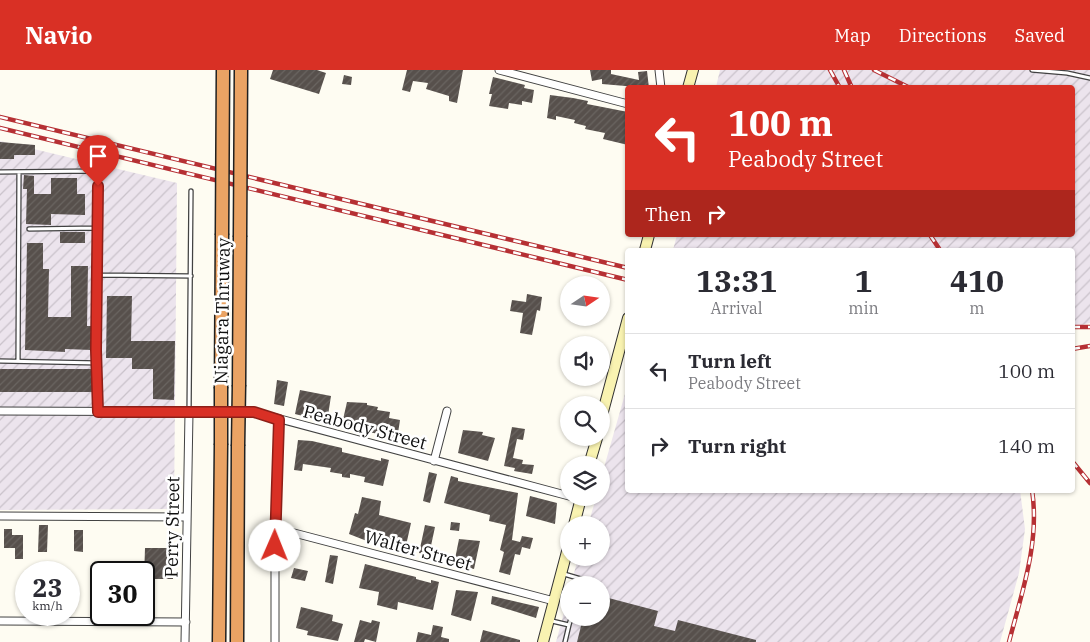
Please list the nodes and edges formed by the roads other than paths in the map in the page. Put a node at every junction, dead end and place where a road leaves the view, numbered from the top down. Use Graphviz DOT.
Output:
graph roads {
  1 [pos="223,70"];
  2 [pos="241,70"];
  3 [pos="499,70"];
  4 [pos="659,70"];
  5 [pos="692,70"];
  6 [pos="1032,70"];
  7 [pos="1090,78"];
  8 [pos="661,85"];
  9 [pos="689,85"];
  10 [pos="625,103"];
  11 [pos="0,172"];
  12 [pos="19,172"];
  13 [pos="191,191"];
  14 [pos="98,228"];
  15 [pos="29,229"];
  16 [pos="97,274"];
  17 [pos="191,276"];
  18 [pos="625,328"];
  19 [pos="0,361"];
  20 [pos="18,361"];
  21 [pos="98,363"];
  22 [pos="607,396"];
  23 [pos="0,411"];
  24 [pos="447,411"];
  25 [pos="98,412"];
  26 [pos="189,413"];
  27 [pos="279,420"];
  28 [pos="434,461"];
  29 [pos="560,494"];
  30 [pos="0,516"];
  31 [pos="187,517"];
  32 [pos="275,528"];
  33 [pos="563,566"];
  34 [pos="561,574"];
  35 [pos="569,576"];
  36 [pos="554,601"];
  37 [pos="549,620"];
  38 [pos="0,621"];
  39 [pos="186,622"];
  40 [pos="560,623"];
  41 [pos="569,626"];
  42 [pos="275,641"];
  43 [pos="185,642"];
  44 [pos="219,642"];
  45 [pos="236,642"];
  46 [pos="283,642"];
  47 [pos="543,642"];
  48 [pos="565,642"];
  1 -- 44 [label="highway, Niagara Thruway, bridge"];
  2 -- 45 [label="highway, Niagara Thruway, bridge"];
  3 -- 10 [label="street"];
  4 -- 8 [label="street"];
  5 -- 9 [label="main road"];
  6 -- 7 [label="lane"];
  11 -- 12 [label="lane"];
  12 -- 14 [label="lane"];
  12 -- 20 [label="lane"];
  13 -- 17 [label="lane"];
  14 -- 15 [label="lane"];
  14 -- 16 [label="lane"];
  16 -- 17 [label="lane"];
  16 -- 21 [label="lane"];
  17 -- 26 [label="lane"];
  18 -- 22 [label="main road"];
  19 -- 20 [label="lane"];
  20 -- 21 [label="lane"];
  21 -- 25 [label="lane"];
  23 -- 25 [label="street, Peabody Street"];
  24 -- 28 [label="street"];
  25 -- 26 [label="street, Peabody Street"];
  26 -- 27 [label="street, Peabody Street"];
  26 -- 31 [label="street, Perry Street"];
  27 -- 28 [label="street, Peabody Street"];
  27 -- 32 [label="street"];
  28 -- 29 [label="street, Peabody Street"];
  30 -- 31 [label="street"];
  31 -- 39 [label="street, Perry Street"];
  32 -- 36 [label="street, Walter Street"];
  32 -- 42 [label="street"];
  33 -- 34 [label="main road"];
  34 -- 35 [label="lane"];
  34 -- 36 [label="main road"];
  36 -- 37 [label="main road"];
  37 -- 40 [label="lane"];
  37 -- 47 [label="main road"];
  38 -- 39 [label="street"];
  39 -- 43 [label="street, Perry Street"];
  41 -- 48 [label="lane"];
  42 -- 46 [label="street"];
}
